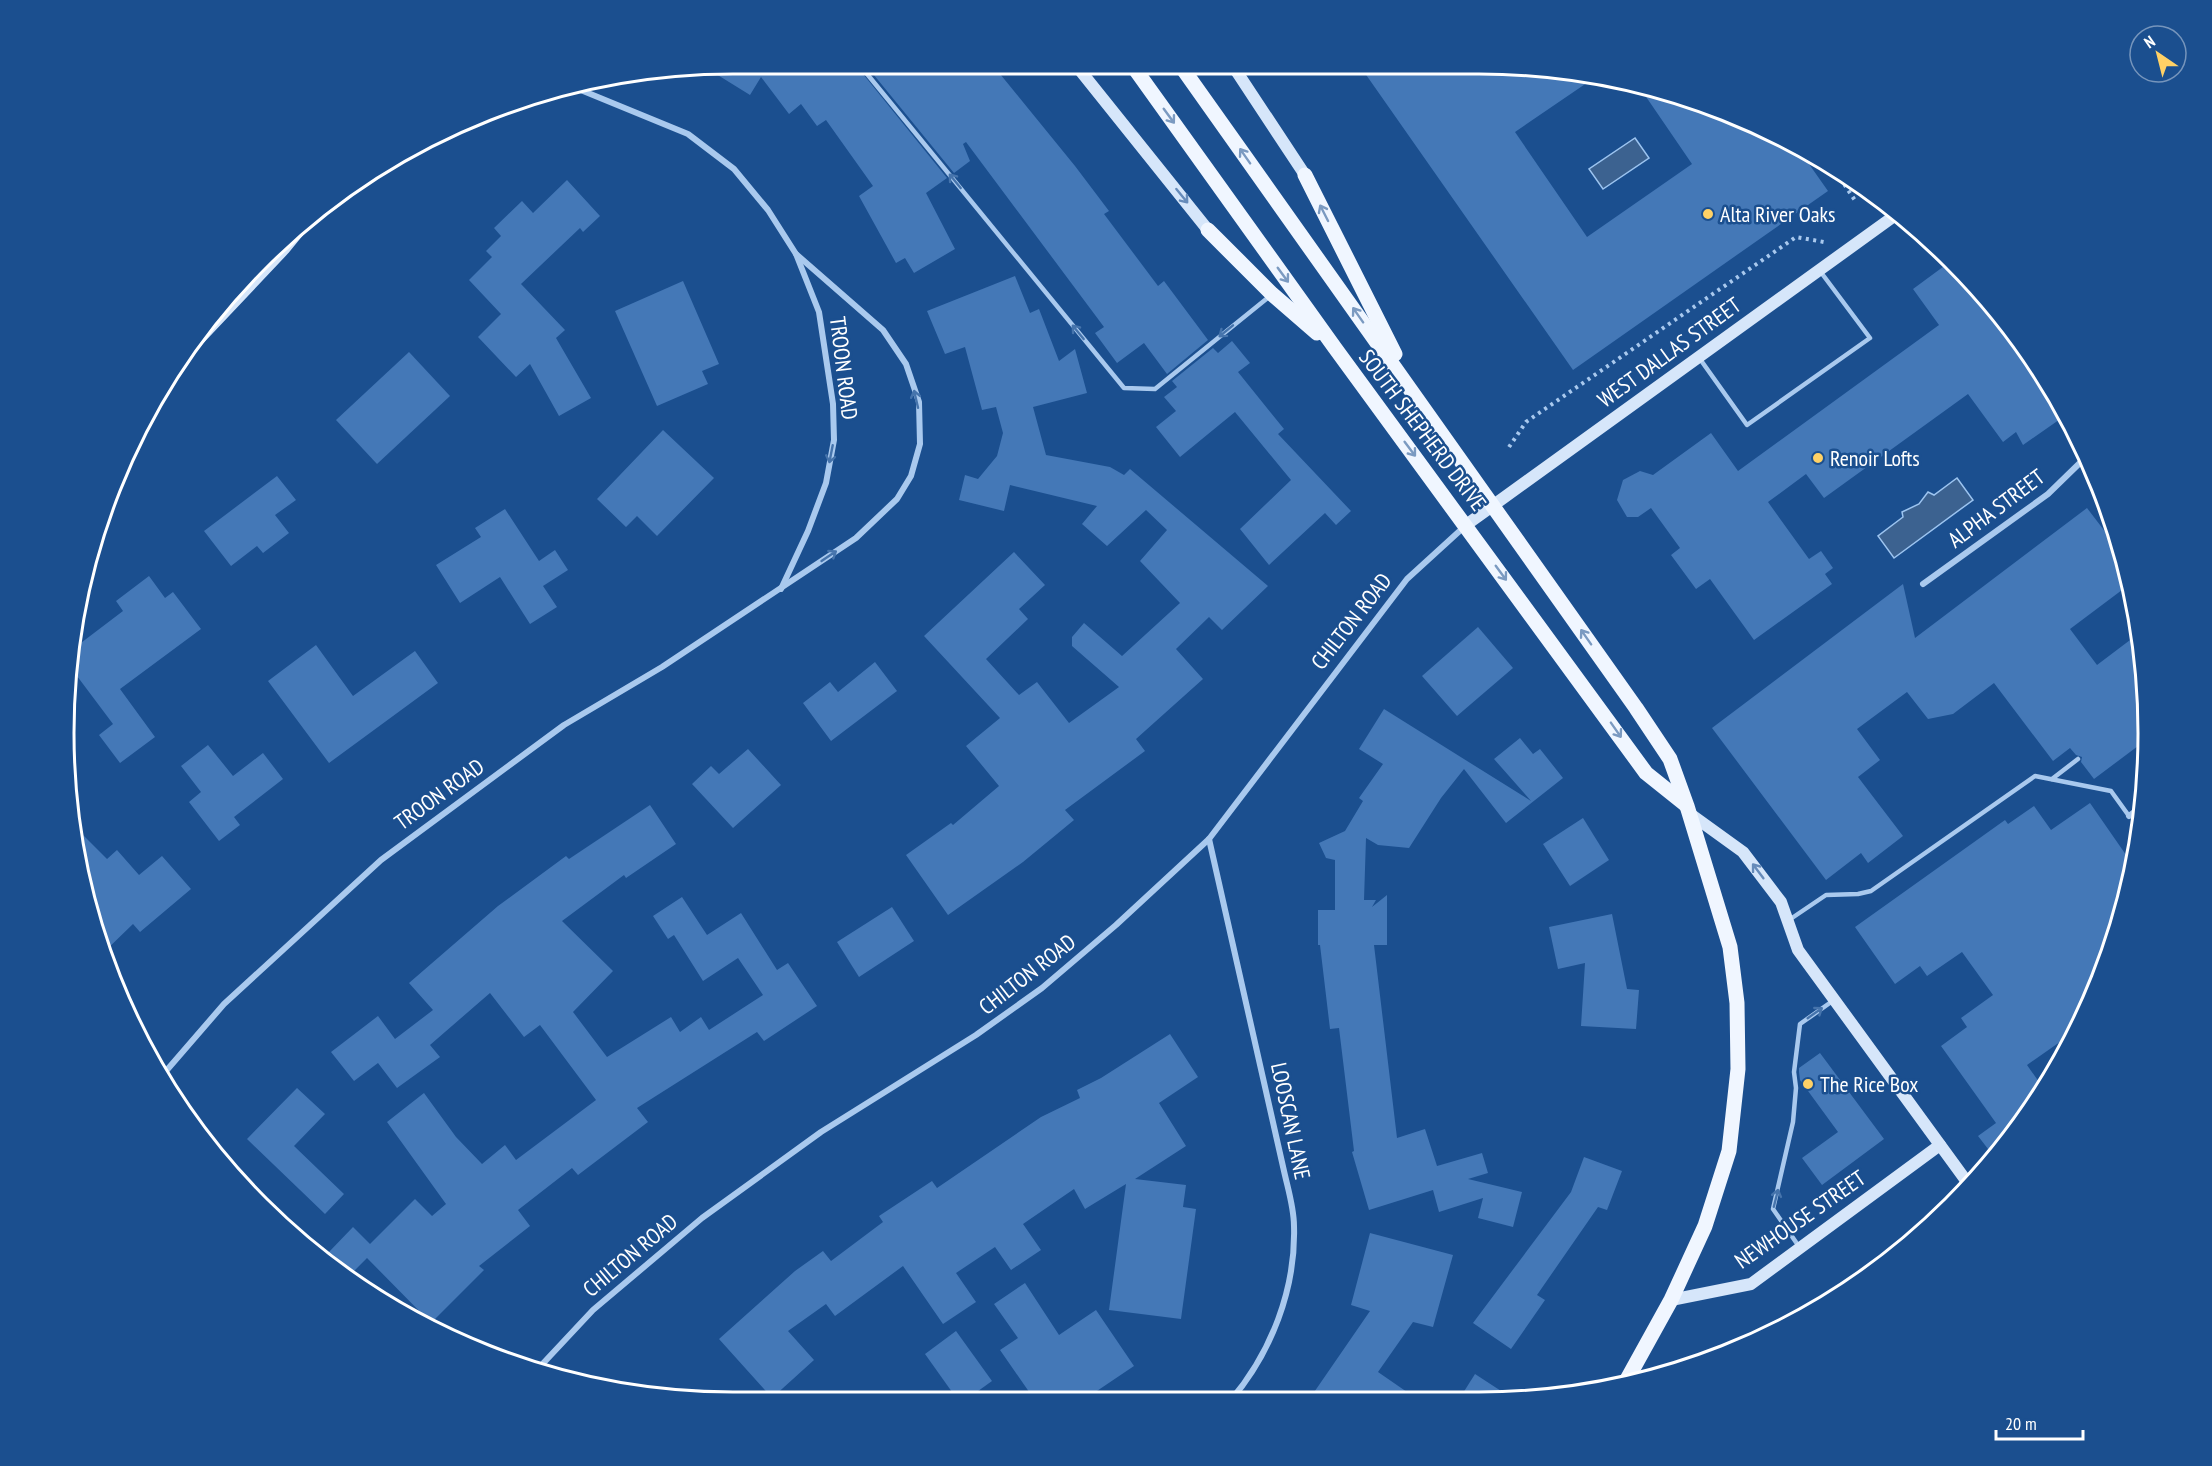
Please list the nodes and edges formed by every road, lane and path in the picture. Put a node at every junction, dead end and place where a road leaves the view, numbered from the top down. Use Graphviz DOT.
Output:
graph roads {
  1 [pos="867,74"];
  2 [pos="1083,74"];
  3 [pos="1139,74"];
  4 [pos="1187,74"];
  5 [pos="1238,74"];
  6 [pos="583,91"];
  7 [pos="1305,175"];
  8 [pos="1844,185"];
  9 [pos="1856,202"];
  10 [pos="1891,219"];
  11 [pos="1208,230"];
  12 [pos="1796,237"];
  13 [pos="796,254"];
  14 [pos="269,265"];
  15 [pos="1820,270"];
  16 [pos="1272,294"];
  17 [pos="230,307"];
  18 [pos="1335,348"];
  19 [pos="1699,357"];
  20 [pos="1416,397"];
  21 [pos="1509,447"];
  22 [pos="2080,463"];
  23 [pos="1492,505"];
  24 [pos="1466,525"];
  25 [pos="1923,584"];
  26 [pos="781,589"];
  27 [pos="2078,759"];
  28 [pos="2052,779"];
  29 [pos="1688,810"];
  30 [pos="2134,813"];
  31 [pos="2129,816"];
  32 [pos="1209,839"];
  33 [pos="1789,920"];
  34 [pos="1835,999"];
  35 [pos="167,1070"];
  36 [pos="1941,1145"];
  37 [pos="1965,1179"];
  38 [pos="1800,1248"];
  39 [pos="1671,1300"];
  40 [pos="542,1364"];
  41 [pos="1629,1375"];
  42 [pos="1238,1392"];
  16 -- 1 [label="lane, one-way"];
  2 -- 11 [label="street, one-way"];
  3 -- 18 [label="main road, SOUTH SHEPHERD DRIVE, one-way"];
  20 -- 4 [label="main road, SOUTH SHEPHERD DRIVE, one-way"];
  5 -- 7 [label="street"];
  6 -- 13 [label="street, TROON ROAD"];
  20 -- 7 [label="main road, one-way"];
  8 -- 9 [label="path"];
  10 -- 15 [label="street, WEST DALLAS STREET"];
  11 -- 16 [label="main road"];
  12 -- 21 [label="path"];
  13 -- 26 [label="street, TROON ROAD, one-way"];
  26 -- 13 [label="street, TROON ROAD, one-way"];
  14 -- 17 [label="street"];
  15 -- 19 [label="street, WEST DALLAS STREET"];
  15 -- 19 [label="lane"];
  16 -- 18 [label="main road"];
  18 -- 24 [label="main road, SOUTH SHEPHERD DRIVE, one-way"];
  19 -- 23 [label="street, WEST DALLAS STREET"];
  20 -- 23 [label="main road, SOUTH SHEPHERD DRIVE"];
  22 -- 25 [label="street, ALPHA STREET"];
  23 -- 24 [label="street, WEST DALLAS STREET"];
  29 -- 23 [label="main road, SOUTH SHEPHERD DRIVE, one-way"];
  24 -- 29 [label="main road, SOUTH SHEPHERD DRIVE, one-way"];
  24 -- 32 [label="street, CHILTON ROAD"];
  26 -- 35 [label="street, TROON ROAD"];
  27 -- 28 [label="lane"];
  28 -- 31 [label="lane"];
  28 -- 33 [label="lane"];
  33 -- 29 [label="street, one-way"];
  29 -- 39 [label="main road, SOUTH SHEPHERD DRIVE"];
  30 -- 31 [label="street"];
  32 -- 40 [label="street, CHILTON ROAD"];
  32 -- 42 [label="street, LOOSCAN LANE"];
  33 -- 34 [label="street"];
  34 -- 36 [label="street"];
  38 -- 34 [label="lane, one-way"];
  36 -- 37 [label="street"];
  36 -- 38 [label="street, NEWHOUSE STREET"];
  38 -- 39 [label="street, NEWHOUSE STREET"];
  39 -- 41 [label="main road, SOUTH SHEPHERD DRIVE"];
}
